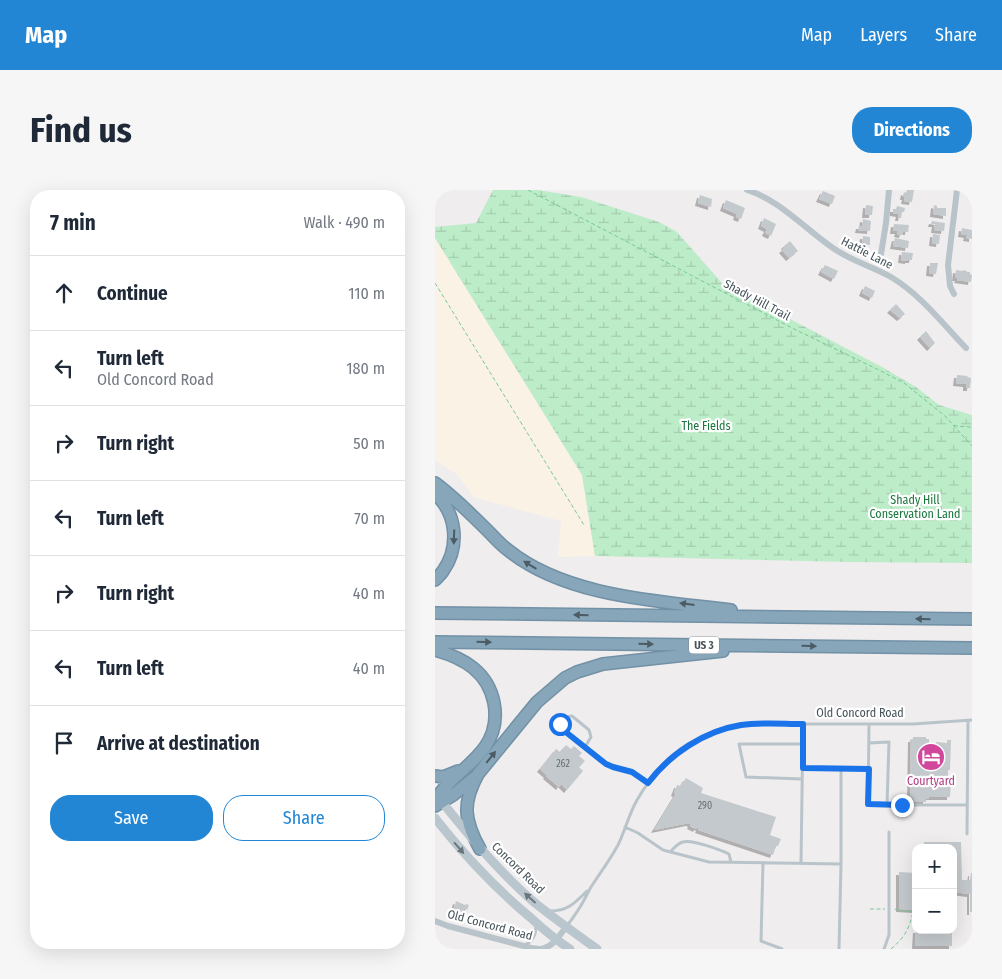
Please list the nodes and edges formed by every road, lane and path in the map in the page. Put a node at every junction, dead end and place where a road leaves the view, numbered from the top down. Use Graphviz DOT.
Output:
graph roads {
  1 [pos="528,190"];
  2 [pos="747,190"];
  3 [pos="889,190"];
  4 [pos="957,190"];
  5 [pos="881,254"];
  6 [pos="435,283"];
  7 [pos="954,294"];
  8 [pos="967,348"];
  9 [pos="953,425"];
  10 [pos="972,428"];
  11 [pos="972,446"];
  12 [pos="435,483"];
  13 [pos="435,494"];
  14 [pos="584,525"];
  15 [pos="435,580"];
  16 [pos="435,614"];
  17 [pos="787,617"];
  18 [pos="972,619"];
  19 [pos="435,642"];
  20 [pos="778,646"];
  21 [pos="972,648"];
  22 [pos="435,650"];
  23 [pos="970,720"];
  24 [pos="803,724"];
  25 [pos="869,724"];
  26 [pos="970,741"];
  27 [pos="869,743"];
  28 [pos="803,744"];
  29 [pos="585,747"];
  30 [pos="803,768"];
  31 [pos="841,768"];
  32 [pos="464,769"];
  33 [pos="869,769"];
  34 [pos="478,774"];
  35 [pos="435,776"];
  36 [pos="802,779"];
  37 [pos="648,783"];
  38 [pos="437,800"];
  39 [pos="887,805"];
  40 [pos="967,805"];
  41 [pos="435,818"];
  42 [pos="625,827"];
  43 [pos="889,832"];
  44 [pos="967,834"];
  45 [pos="480,848"];
  46 [pos="669,852"];
  47 [pos="731,863"];
  48 [pos="763,863"];
  49 [pos="801,863"];
  50 [pos="841,864"];
  51 [pos="589,889"];
  52 [pos="870,909"];
  53 [pos="544,910"];
  54 [pos="889,910"];
  55 [pos="435,921"];
  56 [pos="536,923"];
  57 [pos="566,926"];
  58 [pos="556,940"];
  59 [pos="523,946"];
  60 [pos="540,949"];
  61 [pos="570,949"];
  62 [pos="597,949"];
  63 [pos="782,949"];
  64 [pos="839,949"];
  65 [pos="884,949"];
  66 [pos="891,949"];
  1 -- 9 [label="path, Shady Hill Trail"];
  2 -- 8 [label="street, Hattie Lane"];
  3 -- 5 [label="street"];
  4 -- 7 [label="street"];
  6 -- 14 [label="path"];
  9 -- 10 [label="path"];
  9 -- 11 [label="path, Shady Hill Trail"];
  17 -- 12 [label="highway, one-way"];
  13 -- 15 [label="highway, one-way"];
  17 -- 16 [label="highway, one-way"];
  18 -- 17 [label="highway, one-way"];
  19 -- 20 [label="highway, US 3, one-way"];
  20 -- 21 [label="highway, US 3, one-way"];
  34 -- 20 [label="highway, one-way"];
  22 -- 32 [label="highway"];
  23 -- 25 [label="lane, Old Concord Road"];
  23 -- 26 [label="lane"];
  24 -- 25 [label="lane, Old Concord Road"];
  24 -- 28 [label="lane"];
  24 -- 37 [label="lane, Old Concord Road"];
  25 -- 27 [label="lane"];
  26 -- 40 [label="lane"];
  27 -- 33 [label="lane"];
  27 -- 39 [label="lane"];
  28 -- 30 [label="lane"];
  28 -- 36 [label="lane"];
  29 -- 29 [label="lane"];
  29 -- 37 [label="lane"];
  30 -- 31 [label="lane"];
  30 -- 36 [label="lane"];
  31 -- 33 [label="lane"];
  31 -- 50 [label="lane"];
  32 -- 35 [label="highway"];
  32 -- 38 [label="highway"];
  33 -- 39 [label="lane"];
  34 -- 38 [label="highway"];
  34 -- 45 [label="highway"];
  36 -- 49 [label="lane"];
  37 -- 42 [label="lane, Old Concord Road"];
  38 -- 45 [label="main road, Concord Road"];
  39 -- 40 [label="lane"];
  40 -- 44 [label="lane"];
  41 -- 56 [label="main road, one-way"];
  42 -- 46 [label="lane"];
  42 -- 51 [label="lane, Old Concord Road"];
  43 -- 54 [label="lane"];
  53 -- 45 [label="main road, Concord Road, one-way"];
  46 -- 47 [label="lane"];
  46 -- 47 [label="lane"];
  47 -- 48 [label="lane"];
  48 -- 49 [label="lane"];
  48 -- 63 [label="lane"];
  49 -- 50 [label="lane"];
  50 -- 64 [label="lane"];
  51 -- 53 [label="lane, Old Concord Road"];
  51 -- 57 [label="lane, Old Concord Road"];
  52 -- 54 [label="path"];
  53 -- 57 [label="main road, Concord Road"];
  54 -- 65 [label="lane"];
  54 -- 66 [label="path"];
  55 -- 59 [label="street, Old Concord Road"];
  56 -- 58 [label="main road"];
  56 -- 59 [label="lane"];
  57 -- 58 [label="street, Old Concord Road"];
  57 -- 62 [label="main road, Concord Road"];
  58 -- 60 [label="street, Old Concord Road"];
  58 -- 61 [label="main road"];
  59 -- 60 [label="street, Old Concord Road"];
}
